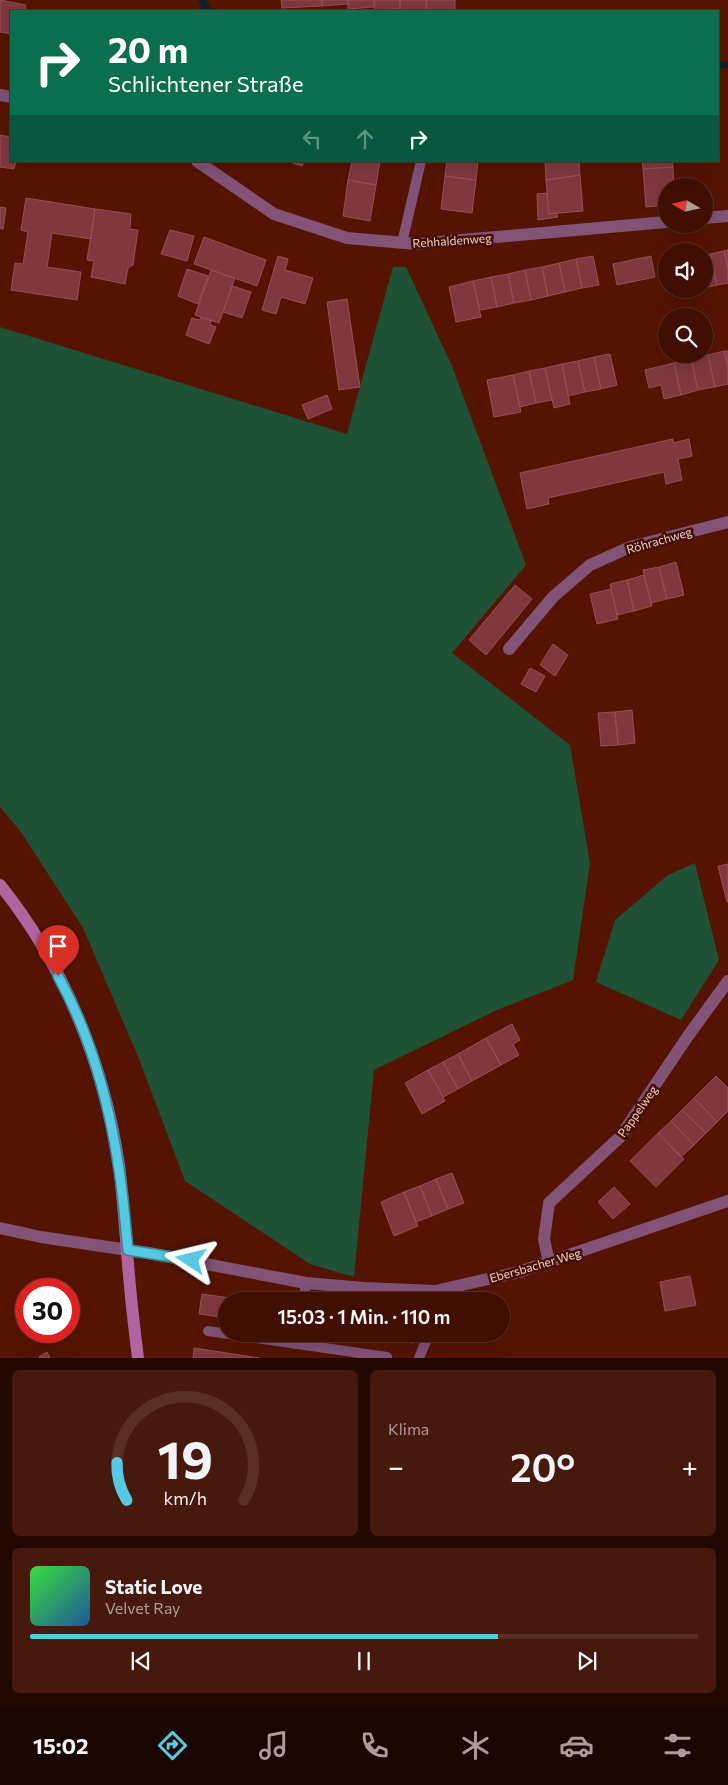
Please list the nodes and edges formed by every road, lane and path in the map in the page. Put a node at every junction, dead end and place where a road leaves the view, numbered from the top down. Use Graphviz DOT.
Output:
graph roads {
  1 [pos="198,162"];
  2 [pos="422,162"];
  3 [pos="728,216"];
  4 [pos="713,217"];
  5 [pos="658,223"];
  6 [pos="402,243"];
  7 [pos="728,522"];
  8 [pos="508,649"];
  9 [pos="0,885"];
  10 [pos="728,981"];
  11 [pos="728,1201"];
  12 [pos="0,1228"];
  13 [pos="128,1250"];
  14 [pos="549,1263"];
  15 [pos="306,1283"];
  16 [pos="304,1292"];
  17 [pos="400,1292"];
  18 [pos="449,1292"];
  19 [pos="208,1332"];
  20 [pos="218,1333"];
  21 [pos="312,1342"];
  22 [pos="426,1342"];
  23 [pos="387,1357"];
  24 [pos="138,1358"];
  25 [pos="419,1358"];
  1 -- 6 [label="street, Rehhaldenweg"];
  2 -- 6 [label="lane"];
  3 -- 4 [label="street"];
  5 -- 6 [label="street, Rehhaldenweg"];
  7 -- 8 [label="street, Röhrachweg"];
  9 -- 13 [label="main road"];
  10 -- 14 [label="street, Pappelweg"];
  11 -- 14 [label="street, Ebersbacher Weg"];
  12 -- 13 [label="street, Ebersbacher Weg"];
  13 -- 15 [label="street, Ebersbacher Weg"];
  13 -- 24 [label="main road"];
  14 -- 18 [label="street, Ebersbacher Weg"];
  15 -- 16 [label="lane"];
  15 -- 17 [label="street, Ebersbacher Weg"];
  19 -- 20 [label="lane"];
  21 -- 23 [label="lane"];
  22 -- 25 [label="lane"];
}
